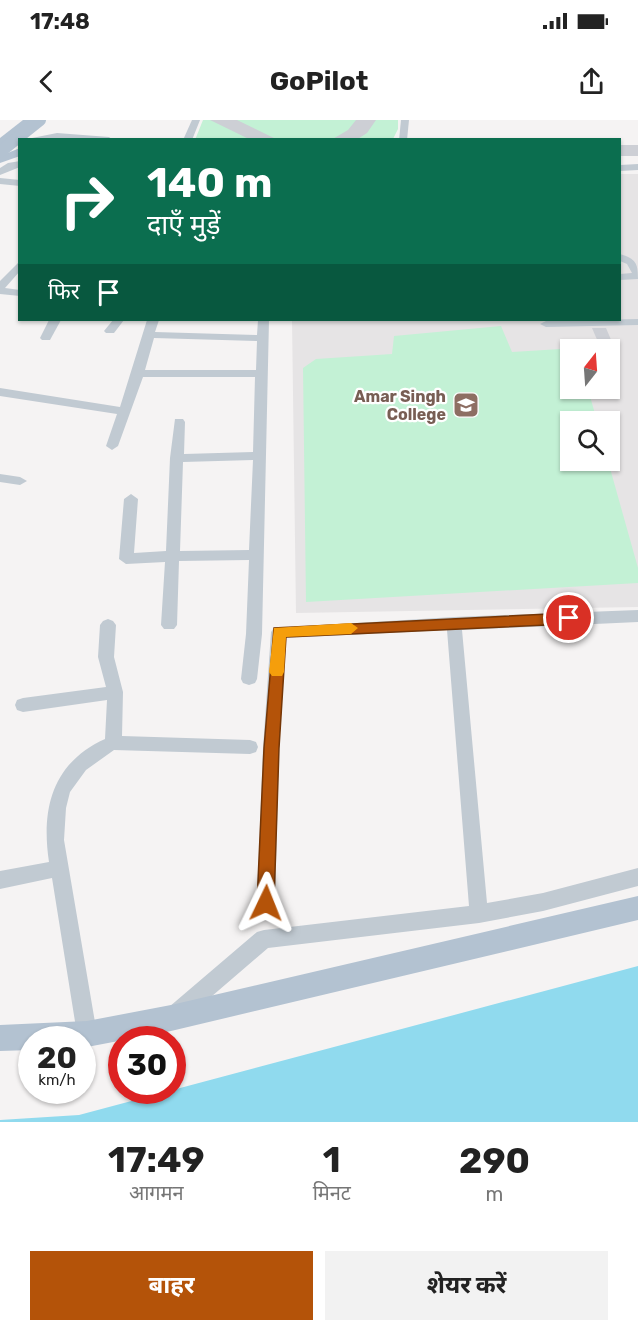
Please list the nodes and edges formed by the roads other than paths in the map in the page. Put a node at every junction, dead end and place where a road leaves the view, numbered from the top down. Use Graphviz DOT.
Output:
graph roads {
  1 [pos="21,120"];
  2 [pos="30,120"];
  3 [pos="39,120"];
  4 [pos="196,120"];
  5 [pos="405,120"];
  6 [pos="42,138"];
  7 [pos="83,138"];
  8 [pos="189,138"];
  9 [pos="403,138"];
  10 [pos="18,142"];
  11 [pos="1,146"];
  12 [pos="18,150"];
  13 [pos="18,151"];
  14 [pos="0,160"];
  15 [pos="18,164"];
  16 [pos="621,166"];
  17 [pos="638,166"];
  18 [pos="0,172"];
  19 [pos="10,182"];
  20 [pos="0,193"];
  21 [pos="621,257"];
  22 [pos="0,267"];
  23 [pos="17,267"];
  24 [pos="638,275"];
  25 [pos="621,278"];
  26 [pos="0,290"];
  27 [pos="18,293"];
  28 [pos="54,321"];
  29 [pos="117,321"];
  30 [pos="153,321"];
  31 [pos="263,321"];
  32 [pos="588,321"];
  33 [pos="638,322"];
  34 [pos="546,324"];
  35 [pos="110,331"];
  36 [pos="150,335"];
  37 [pos="46,338"];
  38 [pos="261,338"];
  39 [pos="260,373"];
  40 [pos="138,374"];
  41 [pos="0,392"];
  42 [pos="123,411"];
  43 [pos="179,422"];
  44 [pos="112,446"];
  45 [pos="258,456"];
  46 [pos="176,458"];
  47 [pos="0,478"];
  48 [pos="20,481"];
  49 [pos="131,500"];
  50 [pos="256,555"];
  51 [pos="172,556"];
  52 [pos="638,616"];
  53 [pos="454,623"];
  54 [pos="108,625"];
  55 [pos="169,625"];
  56 [pos="249,680"];
  57 [pos="115,692"];
  58 [pos="23,705"];
  59 [pos="113,742"];
  60 [pos="250,747"];
  61 [pos="60,868"];
  62 [pos="638,877"];
  63 [pos="0,880"];
  64 [pos="266,903"];
  65 [pos="638,908"];
  66 [pos="479,914"];
  67 [pos="171,1018"];
  68 [pos="86,1026"];
  69 [pos="96,1032"];
  70 [pos="18,1037"];
  71 [pos="0,1038"];
  1 -- 11 [label="main road"];
  2 -- 11 [label="main road"];
  3 -- 11 [label="main road, bridge"];
  4 -- 8 [label="street"];
  5 -- 9 [label="street"];
  6 -- 7 [label="street"];
  10 -- 11 [label="street"];
  11 -- 12 [label="street"];
  13 -- 14 [label="main road"];
  15 -- 18 [label="street"];
  16 -- 17 [label="street"];
  19 -- 20 [label="street"];
  21 -- 24 [label="street"];
  22 -- 23 [label="street"];
  23 -- 26 [label="street"];
  24 -- 25 [label="street"];
  26 -- 27 [label="street"];
  28 -- 37 [label="street"];
  29 -- 35 [label="street"];
  30 -- 36 [label="street"];
  31 -- 38 [label="street"];
  32 -- 33 [label="street"];
  32 -- 34 [label="street"];
  36 -- 38 [label="street"];
  36 -- 40 [label="street"];
  38 -- 39 [label="street"];
  39 -- 40 [label="street"];
  39 -- 45 [label="street"];
  40 -- 42 [label="street"];
  41 -- 42 [label="street"];
  42 -- 44 [label="street"];
  43 -- 46 [label="street"];
  45 -- 46 [label="street"];
  45 -- 50 [label="street"];
  46 -- 51 [label="street"];
  47 -- 48 [label="street"];
  49 -- 51 [label="street"];
  50 -- 51 [label="street"];
  50 -- 56 [label="street"];
  51 -- 55 [label="street"];
  52 -- 53 [label="street"];
  53 -- 64 [label="street"];
  53 -- 66 [label="street"];
  54 -- 57 [label="street"];
  57 -- 58 [label="street"];
  57 -- 59 [label="street"];
  59 -- 60 [label="street"];
  59 -- 61 [label="street"];
  61 -- 63 [label="street"];
  61 -- 68 [label="street"];
  62 -- 66 [label="street"];
  65 -- 67 [label="main road"];
  66 -- 67 [label="street"];
  67 -- 69 [label="main road"];
  70 -- 71 [label="main road"];
}
